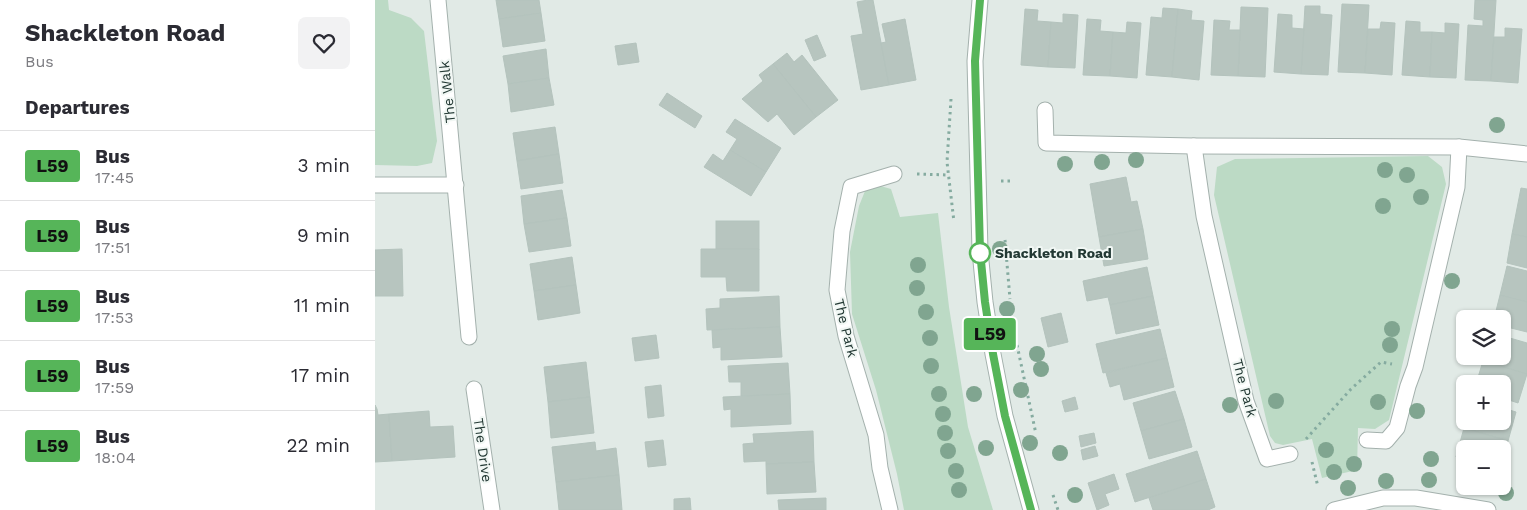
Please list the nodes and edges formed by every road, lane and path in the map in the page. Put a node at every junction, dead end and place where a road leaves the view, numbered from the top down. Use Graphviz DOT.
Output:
graph roads {
  1 [pos="438,0"];
  2 [pos="980,0"];
  3 [pos="1045,110"];
  4 [pos="1194,146"];
  5 [pos="1459,147"];
  6 [pos="1527,154"];
  7 [pos="894,174"];
  8 [pos="949,175"];
  9 [pos="1014,181"];
  10 [pos="375,185"];
  11 [pos="456,185"];
  12 [pos="1001,188"];
  13 [pos="1004,233"];
  14 [pos="1011,300"];
  15 [pos="469,337"];
  16 [pos="1016,337"];
  17 [pos="1415,367"];
  18 [pos="474,389"];
  19 [pos="1367,440"];
  20 [pos="1038,443"];
  21 [pos="1308,446"];
  22 [pos="1290,454"];
  23 [pos="1310,454"];
  24 [pos="1317,487"];
  25 [pos="1052,491"];
  26 [pos="492,510"];
  27 [pos="890,510"];
  28 [pos="1031,510"];
  29 [pos="1058,510"];
  30 [pos="1334,510"];
  31 [pos="1488,510"];
  1 -- 11 [label="street, The Walk"];
  2 -- 28 [label="street"];
  3 -- 4 [label="street"];
  4 -- 5 [label="street"];
  4 -- 22 [label="street, The Park"];
  5 -- 6 [label="street"];
  5 -- 17 [label="street"];
  7 -- 8 [label="path"];
  7 -- 27 [label="street, The Park"];
  9 -- 12 [label="path"];
  10 -- 11 [label="street"];
  11 -- 15 [label="street, The Walk"];
  13 -- 14 [label="path"];
  16 -- 20 [label="path"];
  17 -- 19 [label="street"];
  17 -- 21 [label="path"];
  18 -- 26 [label="street, The Drive"];
  23 -- 24 [label="path"];
  25 -- 29 [label="path"];
  30 -- 31 [label="street"];
}
